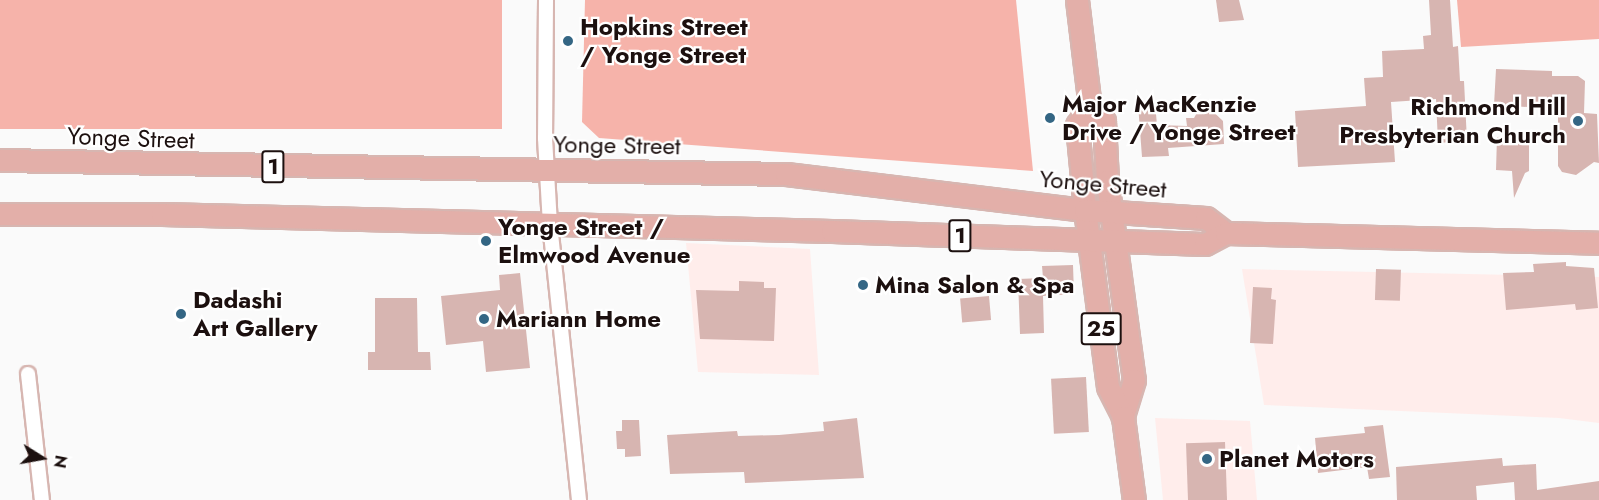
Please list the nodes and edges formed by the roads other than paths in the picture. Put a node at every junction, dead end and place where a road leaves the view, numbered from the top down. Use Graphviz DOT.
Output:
graph roads {
  1 [pos="546,0"];
  2 [pos="1077,0"];
  3 [pos="1090,107"];
  4 [pos="0,160"];
  5 [pos="547,169"];
  6 [pos="1084,210"];
  7 [pos="1112,212"];
  8 [pos="0,214"];
  9 [pos="550,224"];
  10 [pos="1226,233"];
  11 [pos="1088,238"];
  12 [pos="1116,241"];
  13 [pos="1599,243"];
  14 [pos="28,374"];
  15 [pos="1123,417"];
  16 [pos="42,500"];
  17 [pos="579,500"];
  18 [pos="1134,500"];
  1 -- 5 [label="street"];
  2 -- 3 [label="main road, 25"];
  3 -- 6 [label="main road, 25"];
  3 -- 7 [label="main road, 25"];
  4 -- 5 [label="main road, Yonge Street / 1"];
  5 -- 6 [label="main road, Yonge Street / 1"];
  5 -- 9 [label="street"];
  6 -- 7 [label="main road, Yonge Street / 1"];
  6 -- 11 [label="main road, 25"];
  7 -- 10 [label="main road, Yonge Street"];
  7 -- 12 [label="main road, 25"];
  8 -- 9 [label="main road, Yonge Street / 1"];
  9 -- 11 [label="main road, Yonge Street / 1"];
  9 -- 17 [label="street"];
  10 -- 12 [label="main road, Yonge Street"];
  10 -- 13 [label="main road, Yonge Street"];
  11 -- 12 [label="main road, Yonge Street / 1"];
  11 -- 15 [label="main road, 25"];
  12 -- 15 [label="main road, 25"];
  14 -- 16 [label="street"];
  15 -- 18 [label="main road, 25"];
}
